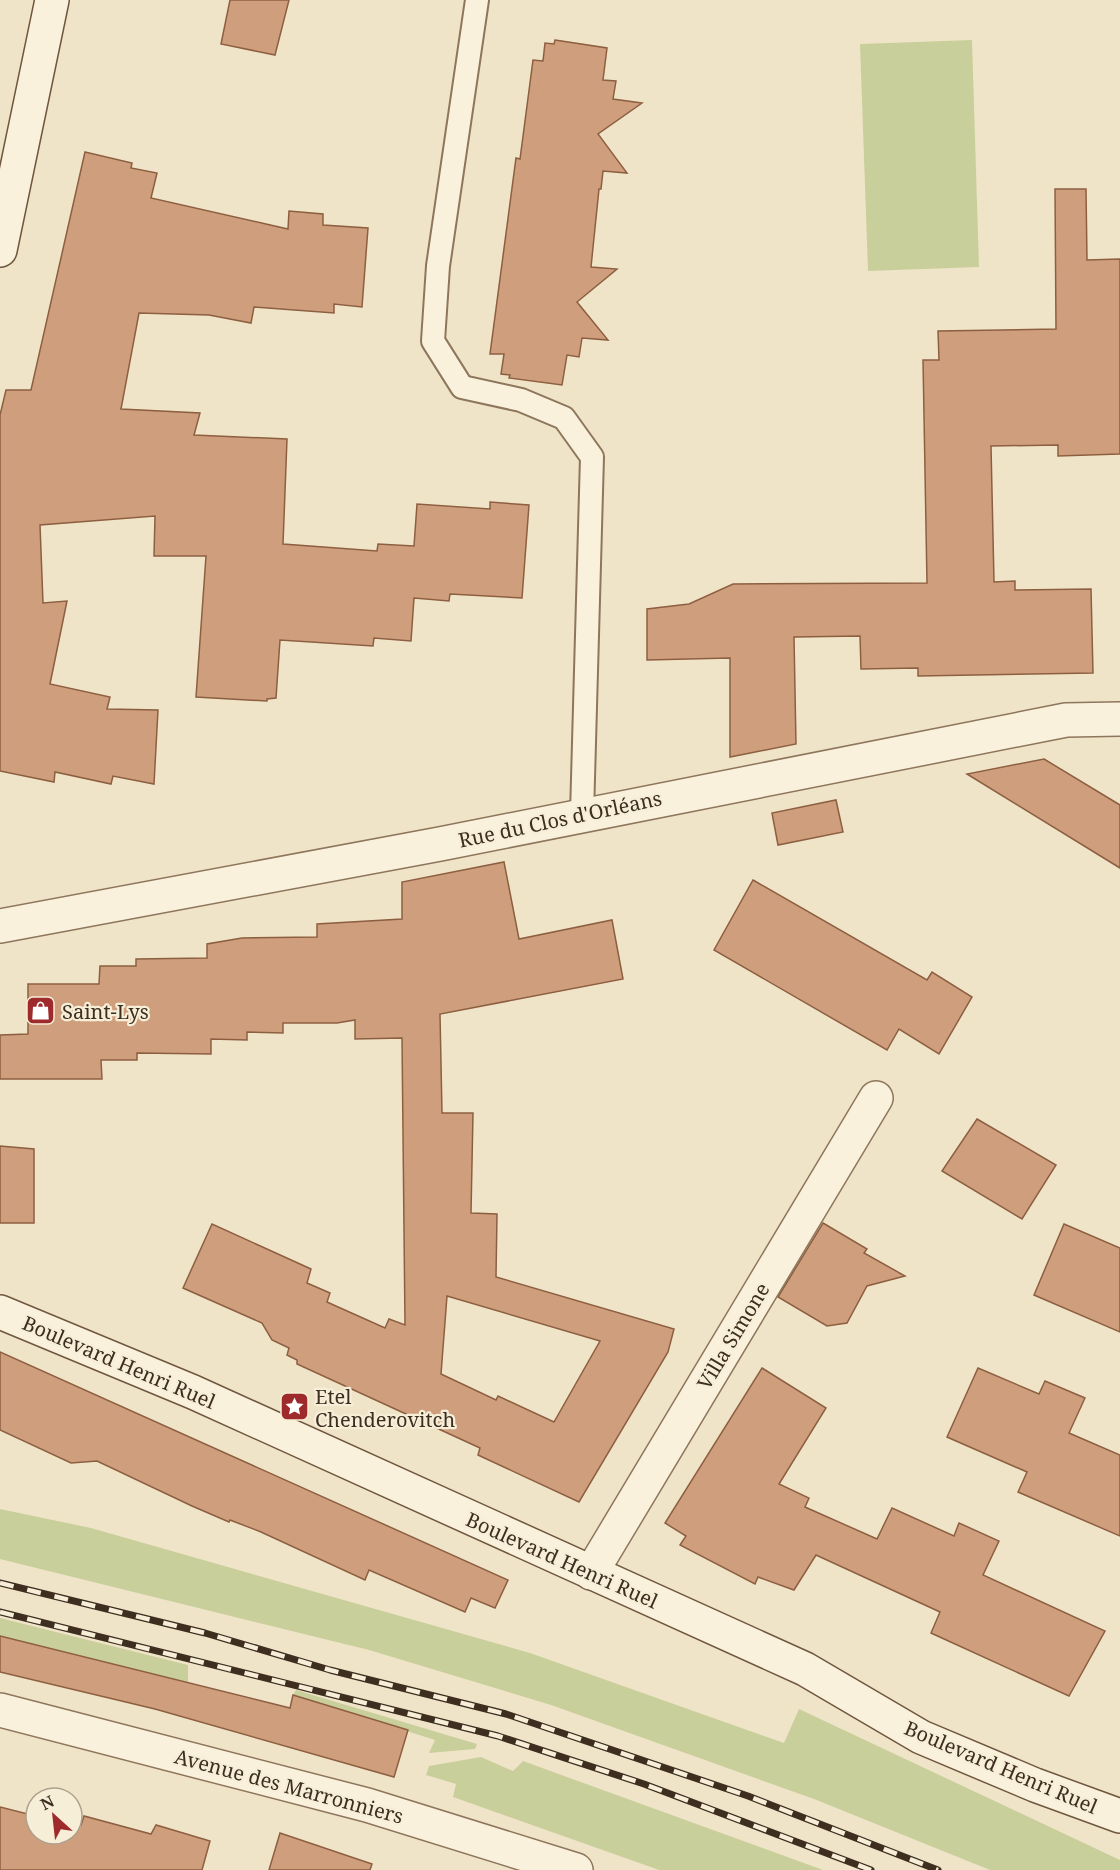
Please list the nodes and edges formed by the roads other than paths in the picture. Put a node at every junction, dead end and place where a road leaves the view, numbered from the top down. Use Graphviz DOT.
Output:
graph roads {
  1 [pos="52,0"];
  2 [pos="477,0"];
  3 [pos="0,250"];
  4 [pos="1120,718"];
  5 [pos="582,814"];
  6 [pos="0,926"];
  7 [pos="876,1098"];
  8 [pos="0,1312"];
  9 [pos="591,1573"];
  10 [pos="0,1710"];
  11 [pos="1120,1816"];
  12 [pos="576,1870"];
  1 -- 3 [label="street"];
  2 -- 5 [label="lane"];
  4 -- 5 [label="street, Rue du Clos d'Orléans"];
  5 -- 6 [label="street, Rue du Clos d'Orléans"];
  7 -- 9 [label="street, Villa Simone"];
  8 -- 9 [label="street, Boulevard Henri Ruel"];
  9 -- 11 [label="street, Boulevard Henri Ruel"];
  10 -- 12 [label="street, Avenue des Marronniers"];
}
